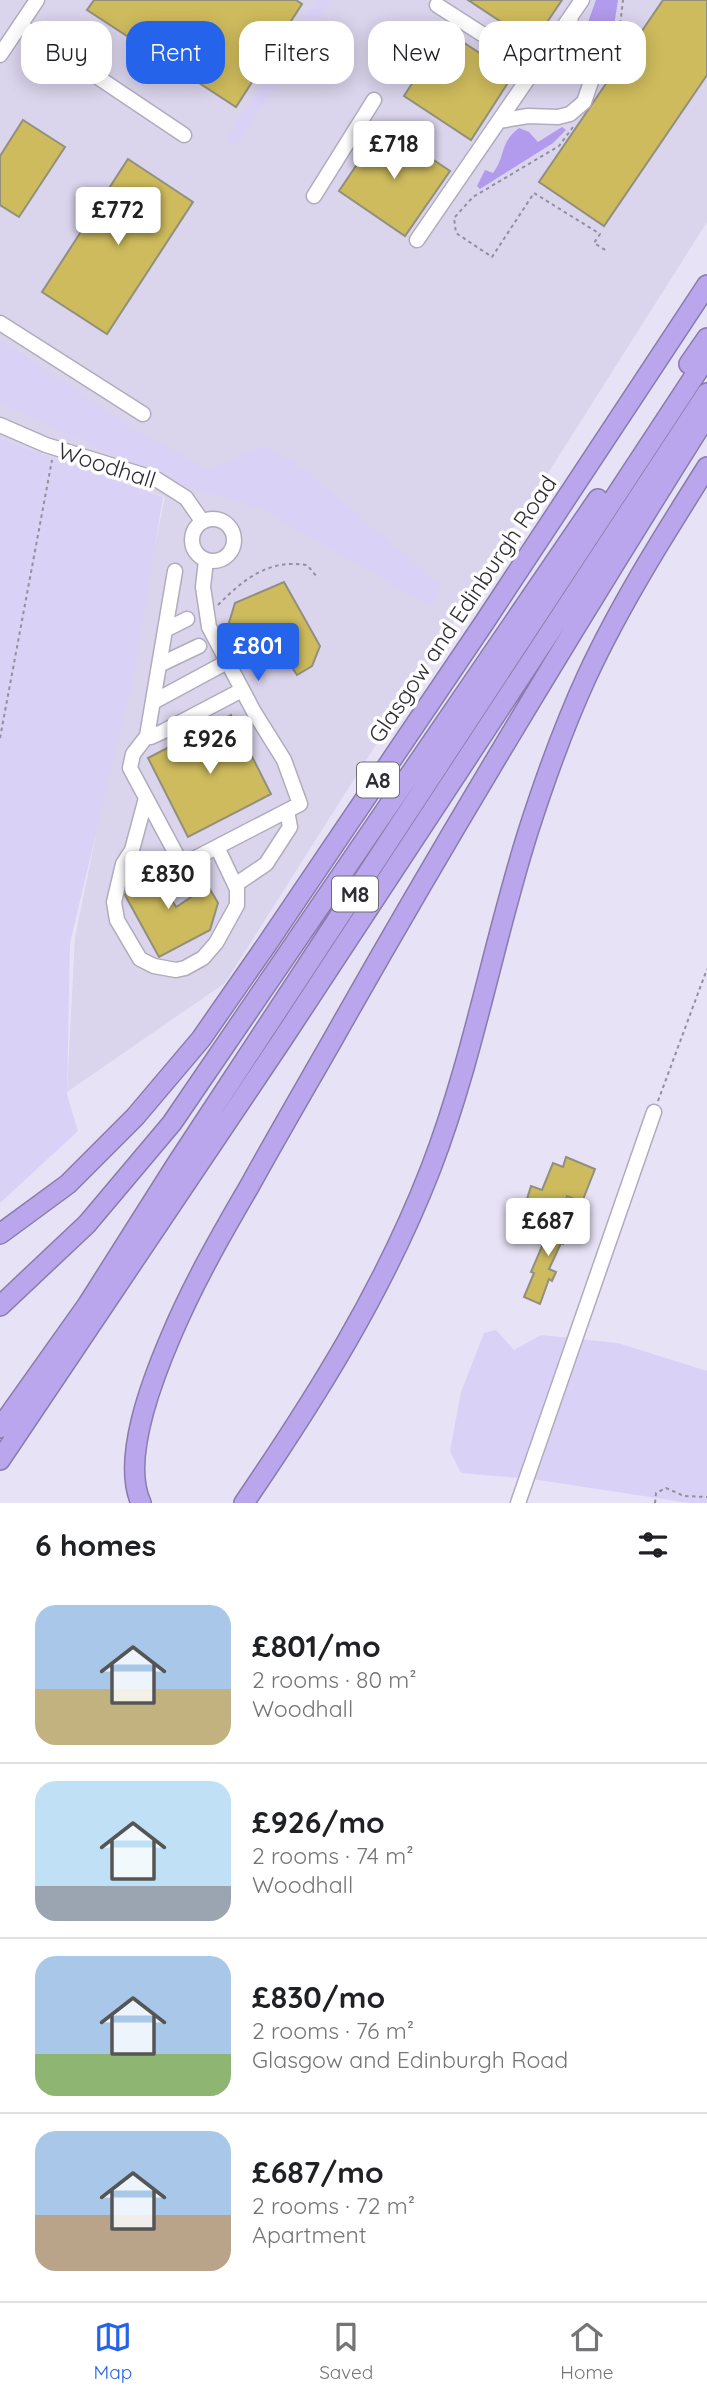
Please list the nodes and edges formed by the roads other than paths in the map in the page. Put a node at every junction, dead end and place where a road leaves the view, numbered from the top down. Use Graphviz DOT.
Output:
graph roads {
  1 [pos="37,0"];
  2 [pos="582,0"];
  3 [pos="438,5"];
  4 [pos="570,18"];
  5 [pos="20,25"];
  6 [pos="479,32"];
  7 [pos="0,55"];
  8 [pos="374,100"];
  9 [pos="499,121"];
  10 [pos="184,135"];
  11 [pos="314,196"];
  12 [pos="417,240"];
  13 [pos="707,285"];
  14 [pos="0,323"];
  15 [pos="707,338"];
  16 [pos="707,357"];
  17 [pos="707,393"];
  18 [pos="143,414"];
  19 [pos="707,416"];
  20 [pos="0,425"];
  21 [pos="707,467"];
  22 [pos="202,521"];
  23 [pos="206,560"];
  24 [pos="175,571"];
  25 [pos="187,619"];
  26 [pos="165,630"];
  27 [pos="199,646"];
  28 [pos="233,664"];
  29 [pos="159,665"];
  30 [pos="242,690"];
  31 [pos="153,702"];
  32 [pos="278,719"];
  33 [pos="262,725"];
  34 [pos="146,736"];
  35 [pos="146,798"];
  36 [pos="287,811"];
  37 [pos="406,817"];
  38 [pos="217,847"];
  39 [pos="235,885"];
  40 [pos="188,1099"];
  41 [pos="654,1112"];
  42 [pos="0,1234"];
  43 [pos="0,1306"];
  44 [pos="0,1428"];
  45 [pos="0,1460"];
  46 [pos="141,1503"];
  47 [pos="244,1503"];
  48 [pos="518,1503"];
  1 -- 5 [label="street"];
  2 -- 4 [label="street"];
  3 -- 6 [label="street"];
  4 -- 9 [label="street"];
  4 -- 9 [label="street"];
  5 -- 7 [label="street"];
  5 -- 10 [label="street"];
  8 -- 11 [label="street"];
  9 -- 12 [label="street"];
  13 -- 42 [label="highway, Glasgow and Edinburgh Road / A8"];
  14 -- 18 [label="street"];
  15 -- 40 [label="highway, M8"];
  16 -- 37 [label="highway, M8"];
  17 -- 45 [label="highway, M8"];
  19 -- 46 [label="highway, M8"];
  20 -- 22 [label="street, Woodhall"];
  21 -- 47 [label="highway"];
  22 -- 23 [label="street"];
  22 -- 23 [label="street"];
  23 -- 28 [label="street"];
  24 -- 26 [label="street"];
  25 -- 26 [label="street"];
  26 -- 29 [label="street"];
  27 -- 29 [label="street"];
  28 -- 30 [label="street"];
  28 -- 31 [label="street"];
  29 -- 31 [label="street"];
  30 -- 33 [label="street"];
  30 -- 34 [label="street"];
  31 -- 34 [label="street"];
  32 -- 33 [label="street"];
  33 -- 36 [label="street"];
  34 -- 35 [label="street"];
  35 -- 38 [label="street"];
  35 -- 39 [label="street"];
  36 -- 38 [label="street"];
  36 -- 39 [label="street"];
  37 -- 40 [label="highway"];
  37 -- 44 [label="highway, M8"];
  38 -- 39 [label="street"];
  40 -- 43 [label="highway, M8"];
  41 -- 48 [label="street"];
}
